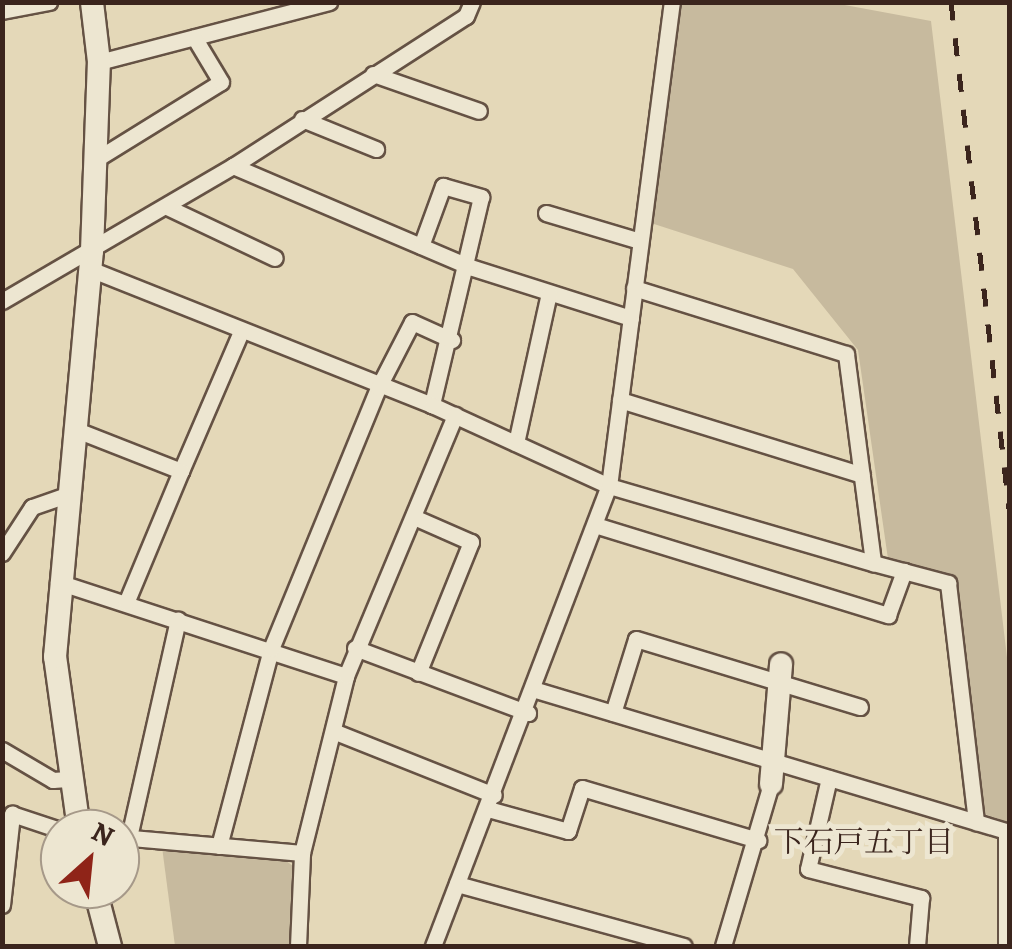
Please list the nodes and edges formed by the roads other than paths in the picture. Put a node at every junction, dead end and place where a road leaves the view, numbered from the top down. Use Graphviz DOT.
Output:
graph roads {
  1 [pos="49,2"];
  2 [pos="92,2"];
  3 [pos="329,2"];
  4 [pos="472,2"];
  5 [pos="672,2"];
  6 [pos="2,11"];
  7 [pos="194,37"];
  8 [pos="98,62"];
  9 [pos="373,74"];
  10 [pos="479,111"];
  11 [pos="302,119"];
  12 [pos="376,149"];
  13 [pos="96,160"];
  14 [pos="233,166"];
  15 [pos="167,207"];
  16 [pos="546,214"];
  17 [pos="640,242"];
  18 [pos="421,246"];
  19 [pos="275,258"];
  20 [pos="91,260"];
  21 [pos="470,267"];
  22 [pos="634,288"];
  23 [pos="550,293"];
  24 [pos="2,301"];
  25 [pos="630,318"];
  26 [pos="241,332"];
  27 [pos="452,340"];
  28 [pos="378,388"];
  29 [pos="620,400"];
  30 [pos="432,405"];
  31 [pos="455,415"];
  32 [pos="74,430"];
  33 [pos="516,443"];
  34 [pos="181,471"];
  35 [pos="862,474"];
  36 [pos="609,486"];
  37 [pos="67,495"];
  38 [pos="416,518"];
  39 [pos="595,526"];
  40 [pos="2,552"];
  41 [pos="873,562"];
  42 [pos="904,571"];
  43 [pos="58,582"];
  44 [pos="126,603"];
  45 [pos="178,619"];
  46 [pos="355,648"];
  47 [pos="271,649"];
  48 [pos="780,672"];
  49 [pos="418,673"];
  50 [pos="346,676"];
  51 [pos="536,690"];
  52 [pos="860,706"];
  53 [pos="528,713"];
  54 [pos="613,713"];
  55 [pos="332,731"];
  56 [pos="2,750"];
  57 [pos="774,774"];
  58 [pos="67,778"];
  59 [pos="829,778"];
  60 [pos="490,802"];
  61 [pos="74,809"];
  62 [pos="131,809"];
  63 [pos="7,811"];
  64 [pos="976,822"];
  65 [pos="40,823"];
  66 [pos="140,838"];
  67 [pos="758,840"];
  68 [pos="220,846"];
  69 [pos="302,853"];
  70 [pos="456,884"];
  71 [pos="2,905"];
  72 [pos="100,909"];
  73 [pos="110,946"];
  74 [pos="298,946"];
  75 [pos="432,946"];
  76 [pos="684,946"];
  77 [pos="723,946"];
  78 [pos="917,946"];
  79 [pos="1006,946"];
  1 -- 6 [label="street"];
  2 -- 8 [label="street"];
  3 -- 7 [label="street"];
  4 -- 9 [label="street"];
  5 -- 17 [label="street"];
  7 -- 8 [label="street"];
  7 -- 13 [label="street"];
  8 -- 13 [label="street"];
  9 -- 10 [label="street"];
  9 -- 11 [label="street"];
  11 -- 12 [label="street"];
  11 -- 14 [label="street"];
  13 -- 20 [label="street"];
  14 -- 15 [label="street"];
  14 -- 18 [label="street"];
  15 -- 19 [label="street"];
  15 -- 20 [label="street"];
  16 -- 17 [label="street"];
  17 -- 22 [label="street"];
  18 -- 21 [label="street"];
  18 -- 21 [label="street"];
  20 -- 24 [label="street"];
  20 -- 26 [label="street"];
  20 -- 32 [label="street"];
  21 -- 23 [label="street"];
  21 -- 27 [label="street"];
  22 -- 25 [label="street"];
  22 -- 35 [label="street"];
  23 -- 25 [label="street"];
  23 -- 33 [label="street"];
  25 -- 29 [label="street"];
  26 -- 28 [label="street"];
  26 -- 34 [label="street"];
  27 -- 28 [label="street"];
  27 -- 30 [label="street"];
  28 -- 30 [label="street"];
  28 -- 47 [label="street"];
  29 -- 35 [label="street"];
  29 -- 36 [label="street"];
  30 -- 31 [label="street"];
  31 -- 33 [label="street"];
  31 -- 38 [label="street"];
  32 -- 34 [label="street"];
  32 -- 37 [label="street"];
  33 -- 36 [label="street"];
  34 -- 44 [label="street"];
  35 -- 41 [label="street"];
  36 -- 39 [label="street"];
  36 -- 41 [label="street"];
  37 -- 40 [label="street"];
  37 -- 43 [label="street"];
  38 -- 46 [label="street"];
  38 -- 49 [label="street"];
  39 -- 42 [label="street"];
  39 -- 51 [label="street"];
  41 -- 42 [label="street"];
  42 -- 64 [label="street"];
  43 -- 44 [label="street"];
  43 -- 58 [label="street"];
  44 -- 45 [label="street"];
  45 -- 47 [label="street"];
  45 -- 62 [label="street"];
  46 -- 49 [label="street"];
  46 -- 50 [label="street"];
  47 -- 50 [label="street"];
  47 -- 68 [label="street"];
  48 -- 52 [label="street"];
  48 -- 54 [label="street"];
  48 -- 57 [label="street"];
  49 -- 53 [label="street"];
  50 -- 55 [label="street"];
  51 -- 53 [label="street"];
  51 -- 54 [label="street"];
  53 -- 60 [label="street"];
  54 -- 57 [label="street"];
  55 -- 60 [label="street"];
  55 -- 69 [label="street"];
  56 -- 58 [label="street"];
  57 -- 59 [label="street"];
  57 -- 67 [label="street"];
  58 -- 61 [label="street"];
  59 -- 64 [label="street"];
  59 -- 78 [label="street"];
  60 -- 67 [label="street"];
  60 -- 70 [label="street"];
  63 -- 65 [label="street"];
  63 -- 71 [label="street"];
  64 -- 79 [label="street"];
  66 -- 68 [label="street"];
  67 -- 77 [label="street"];
  68 -- 69 [label="street"];
  69 -- 74 [label="street"];
  70 -- 75 [label="street"];
  70 -- 76 [label="street"];
  72 -- 73 [label="street"];
}
